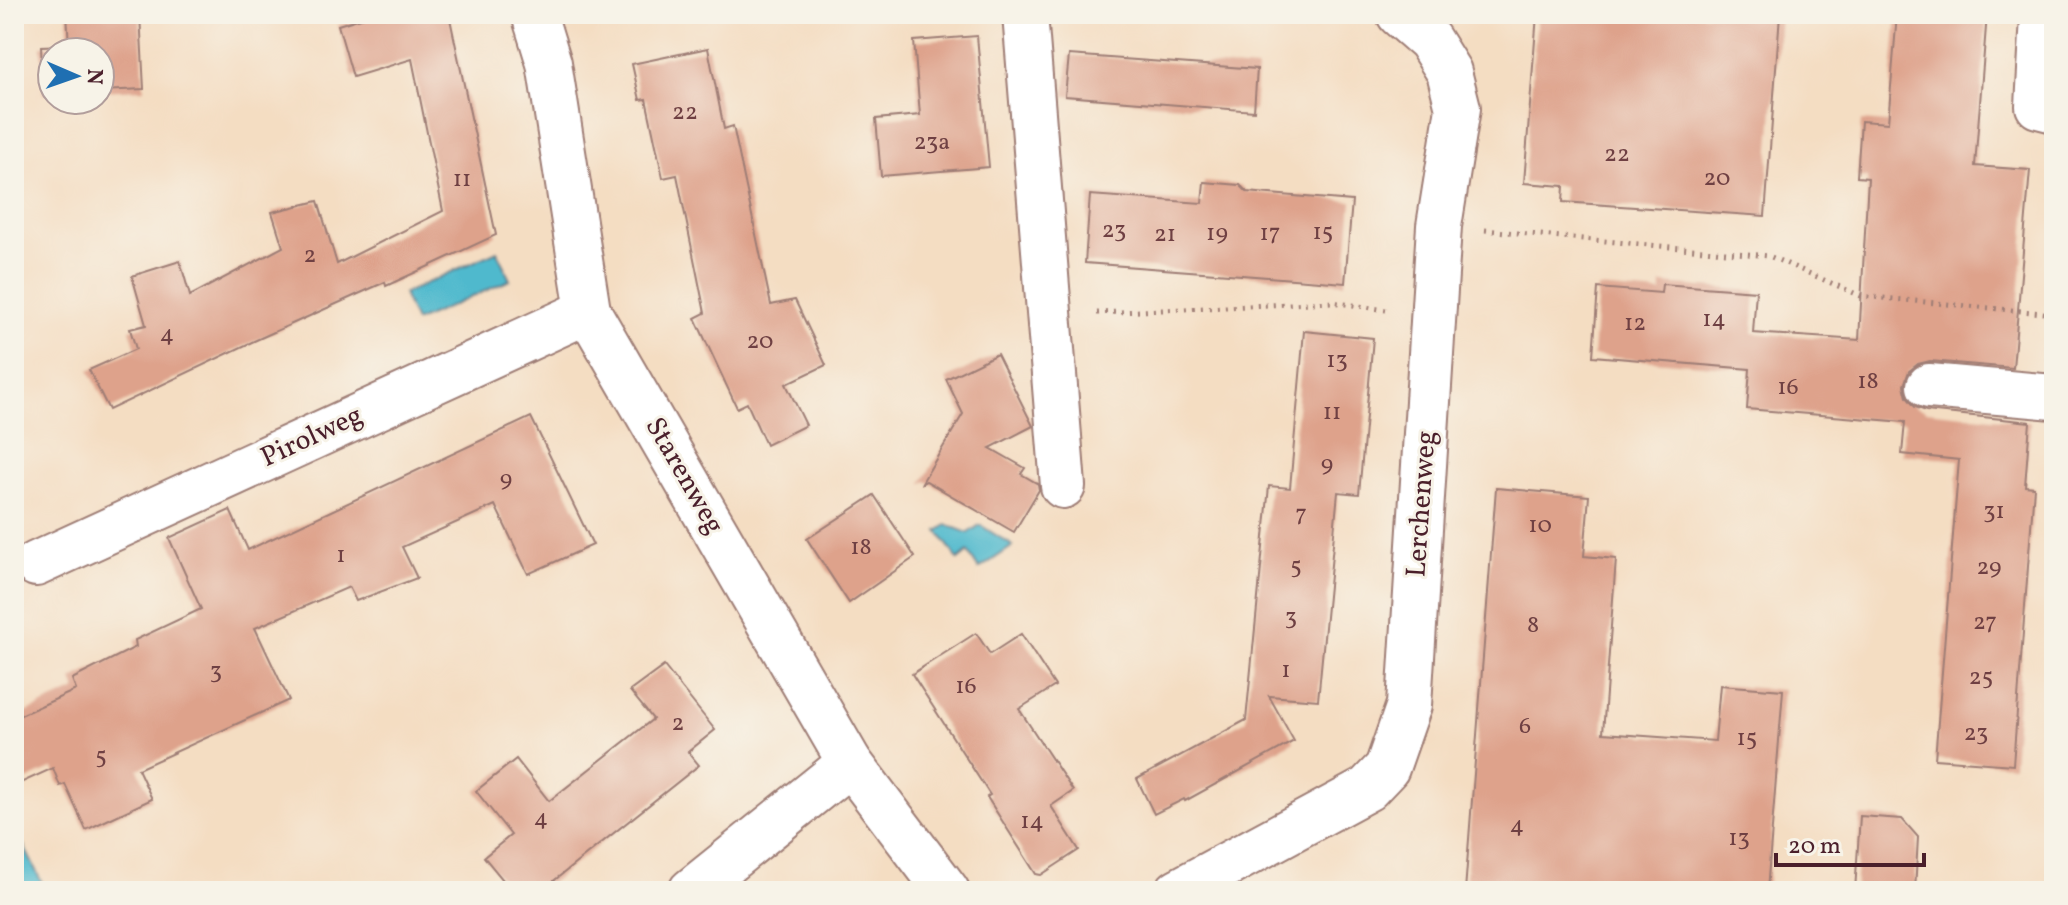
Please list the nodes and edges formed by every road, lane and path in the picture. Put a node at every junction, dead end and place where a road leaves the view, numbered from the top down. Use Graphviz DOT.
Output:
graph roads {
  1 [pos="534,14"];
  2 [pos="1025,14"];
  3 [pos="1399,14"];
  4 [pos="2043,17"];
  5 [pos="2054,110"];
  6 [pos="1439,226"];
  7 [pos="588,311"];
  8 [pos="2054,314"];
  9 [pos="1048,317"];
  10 [pos="1435,317"];
  11 [pos="1929,386"];
  12 [pos="2054,397"];
  13 [pos="1063,486"];
  14 [pos="36,564"];
  15 [pos="850,763"];
  16 [pos="691,891"];
  17 [pos="947,891"];
  18 [pos="1178,891"];
  1 -- 7 [label="street, Starenweg"];
  2 -- 9 [label="street"];
  3 -- 6 [label="street, Lerchenweg"];
  4 -- 5 [label="street"];
  6 -- 8 [label="path"];
  6 -- 10 [label="street, Lerchenweg"];
  7 -- 14 [label="street, Pirolweg"];
  7 -- 15 [label="street, Starenweg"];
  9 -- 10 [label="path"];
  9 -- 13 [label="street"];
  10 -- 18 [label="street, Lerchenweg"];
  11 -- 12 [label="street"];
  15 -- 16 [label="street"];
  15 -- 17 [label="street, Starenweg"];
}
